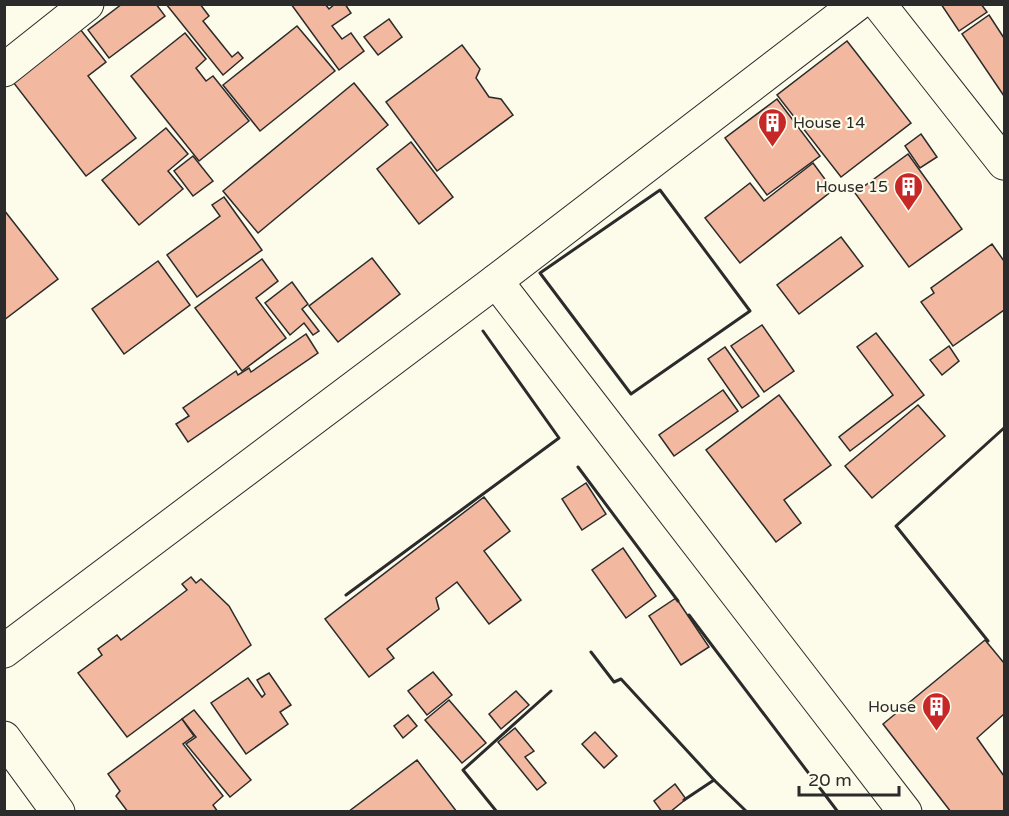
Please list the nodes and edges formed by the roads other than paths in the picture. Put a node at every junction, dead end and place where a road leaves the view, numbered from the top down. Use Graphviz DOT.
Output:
graph roads {
  1 [pos="87,4"];
  2 [pos="857,4"];
  3 [pos="879,4"];
  4 [pos="4,70"];
  5 [pos="1005,163"];
  6 [pos="496,281"];
  7 [pos="4,651"];
  8 [pos="4,738"];
  9 [pos="58,812"];
  10 [pos="905,812"];
  1 -- 4 [label="street"];
  2 -- 6 [label="street"];
  3 -- 5 [label="street"];
  6 -- 7 [label="street"];
  6 -- 10 [label="street"];
  8 -- 9 [label="street"];
}
